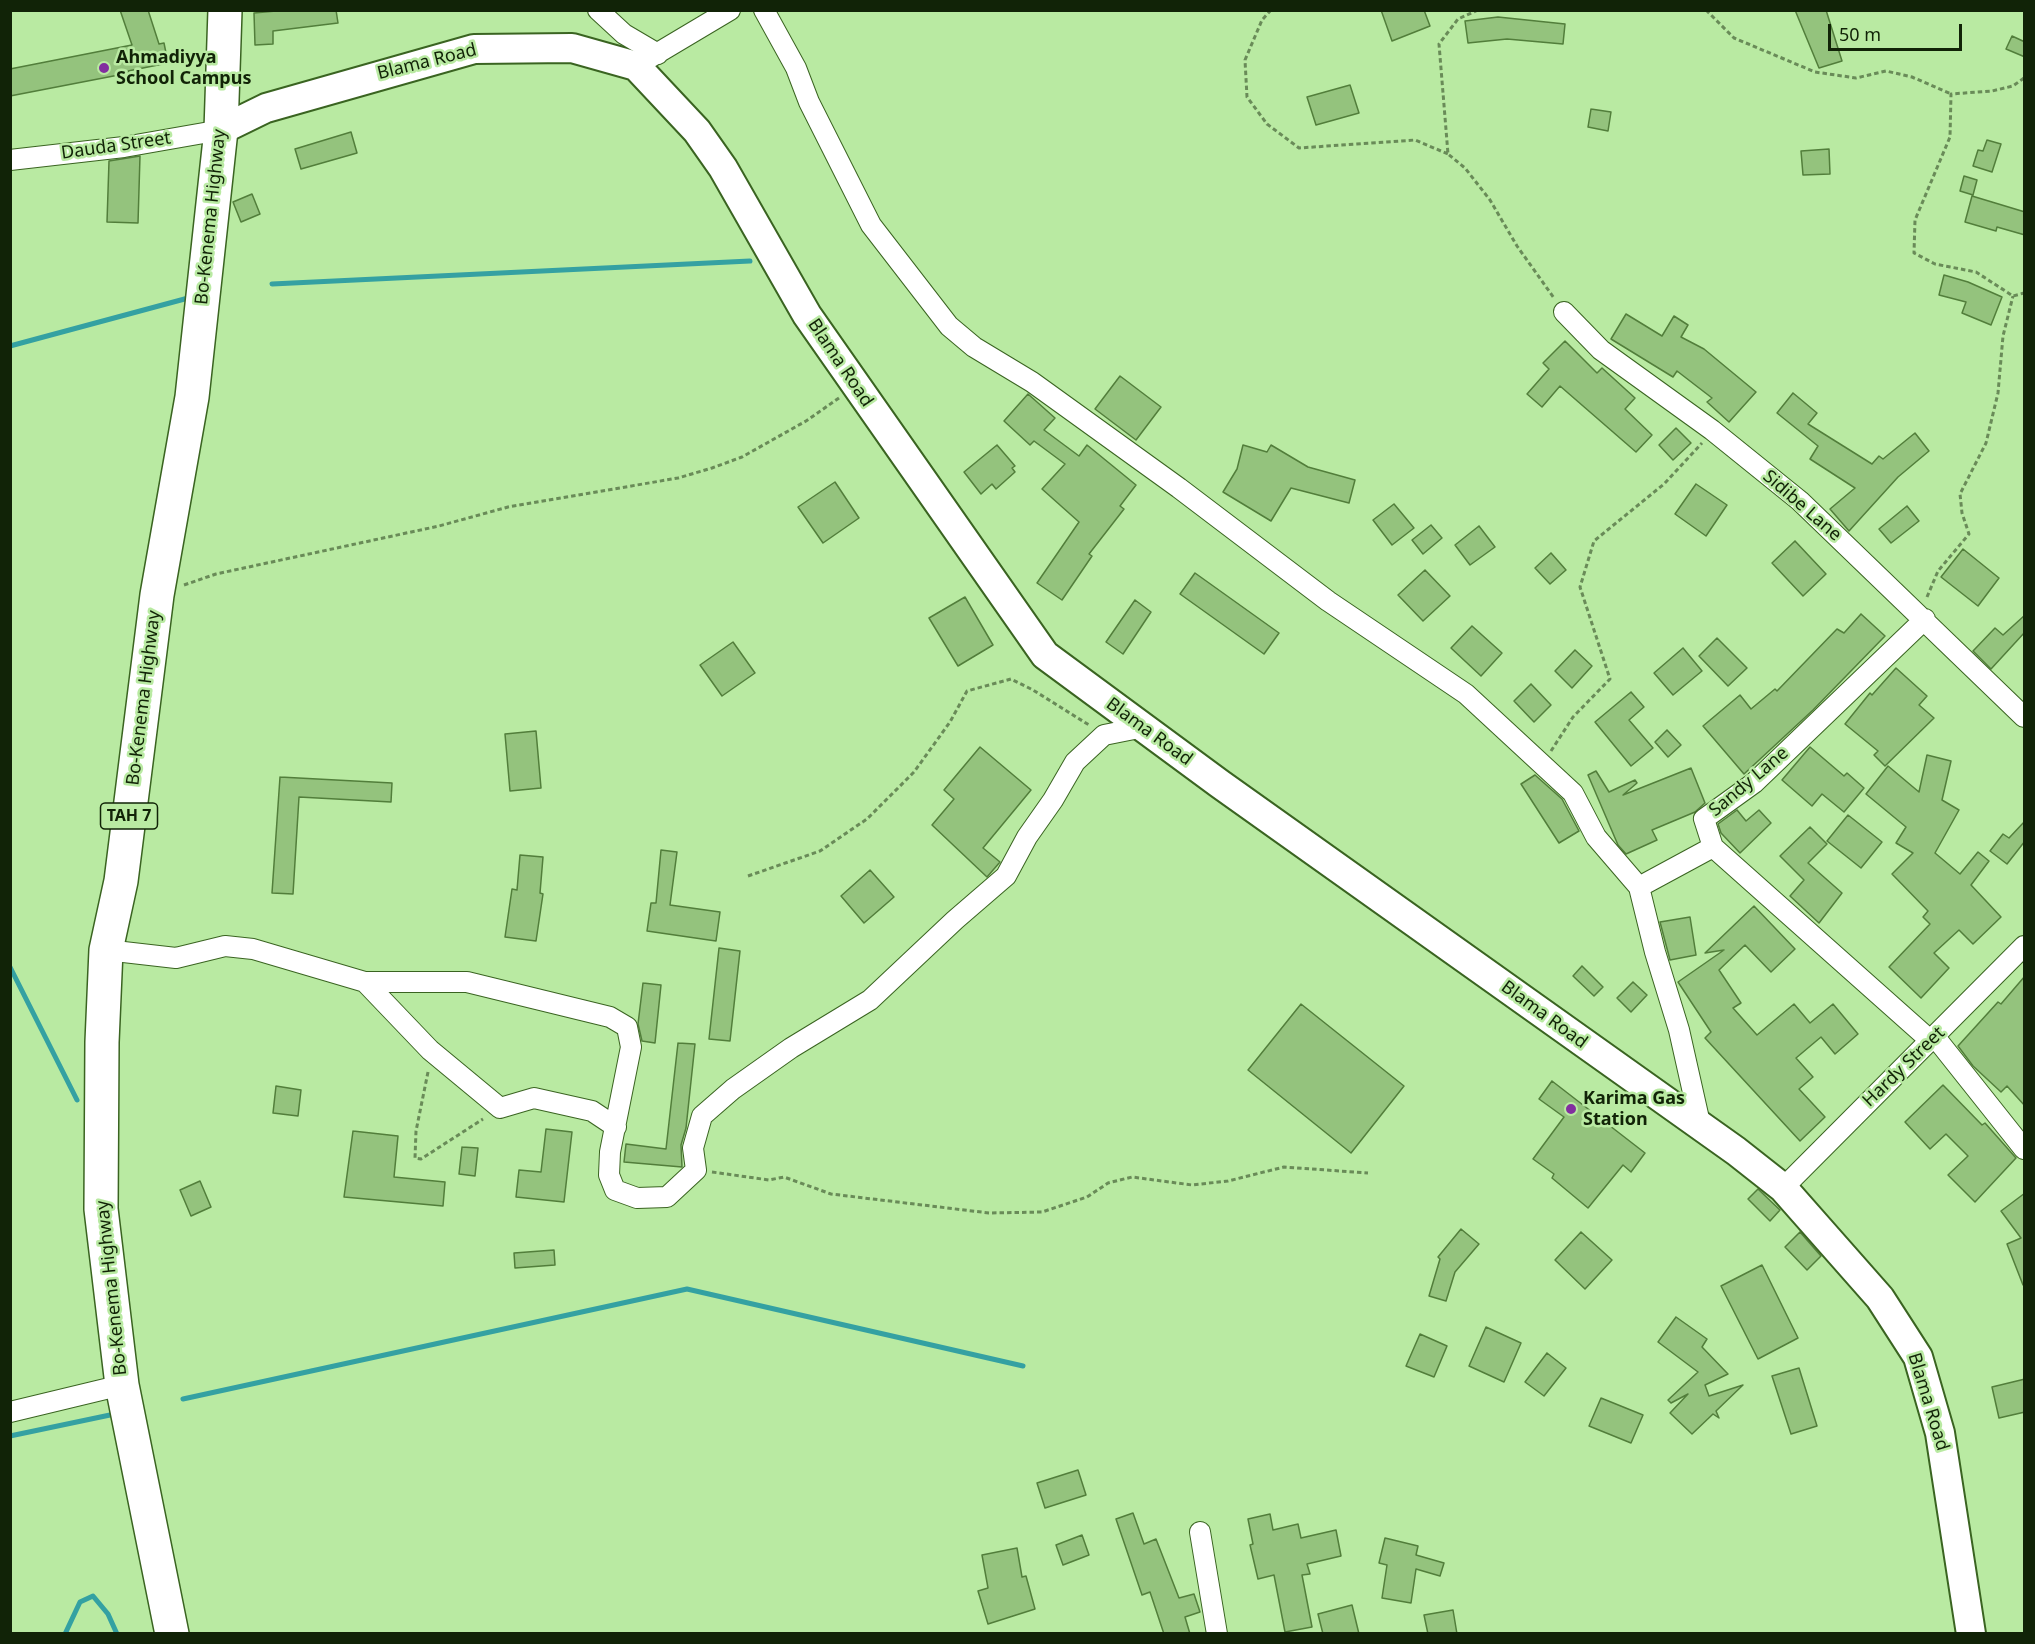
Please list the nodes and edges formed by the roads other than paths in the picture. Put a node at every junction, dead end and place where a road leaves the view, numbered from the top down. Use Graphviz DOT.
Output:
graph roads {
  1 [pos="225,10"];
  2 [pos="598,10"];
  3 [pos="730,10"];
  4 [pos="764,10"];
  5 [pos="647,60"];
  6 [pos="221,130"];
  7 [pos="10,160"];
  8 [pos="1564,312"];
  9 [pos="1924,619"];
  10 [pos="2025,717"];
  11 [pos="1144,727"];
  12 [pos="1713,847"];
  13 [pos="1639,887"];
  14 [pos="2025,946"];
  15 [pos="106,950"];
  16 [pos="365,982"];
  17 [pos="1933,1039"];
  18 [pos="616,1127"];
  19 [pos="1701,1128"];
  20 [pos="2025,1149"];
  21 [pos="1783,1188"];
  22 [pos="122,1385"];
  23 [pos="10,1412"];
  24 [pos="1200,1532"];
  25 [pos="170,1627"];
  26 [pos="1218,1634"];
  27 [pos="1971,1634"];
  1 -- 6 [label="highway, Bo-Kenema Highway / TAH 7"];
  2 -- 5 [label="street"];
  3 -- 5 [label="street"];
  4 -- 13 [label="street"];
  5 -- 6 [label="street, Blama Road"];
  5 -- 11 [label="street, Blama Road"];
  6 -- 7 [label="street, Dauda Street"];
  6 -- 15 [label="highway, Bo-Kenema Highway / TAH 7"];
  8 -- 9 [label="street, Sidibe Lane"];
  9 -- 10 [label="street, Sidibe Lane"];
  9 -- 12 [label="street, Sandy Lane"];
  11 -- 18 [label="street"];
  11 -- 19 [label="street, Blama Road"];
  12 -- 13 [label="street, Sandy Lane"];
  12 -- 17 [label="street"];
  13 -- 19 [label="street"];
  14 -- 17 [label="street, Hardy Street"];
  15 -- 16 [label="street"];
  15 -- 22 [label="highway, Bo-Kenema Highway / TAH 7"];
  16 -- 18 [label="street"];
  16 -- 18 [label="street"];
  17 -- 20 [label="street"];
  17 -- 21 [label="street, Hardy Street"];
  19 -- 21 [label="street, Blama Road"];
  21 -- 27 [label="street, Blama Road"];
  22 -- 23 [label="street"];
  22 -- 25 [label="highway, Bo-Kenema Highway / TAH 7"];
  24 -- 26 [label="street"];
}
